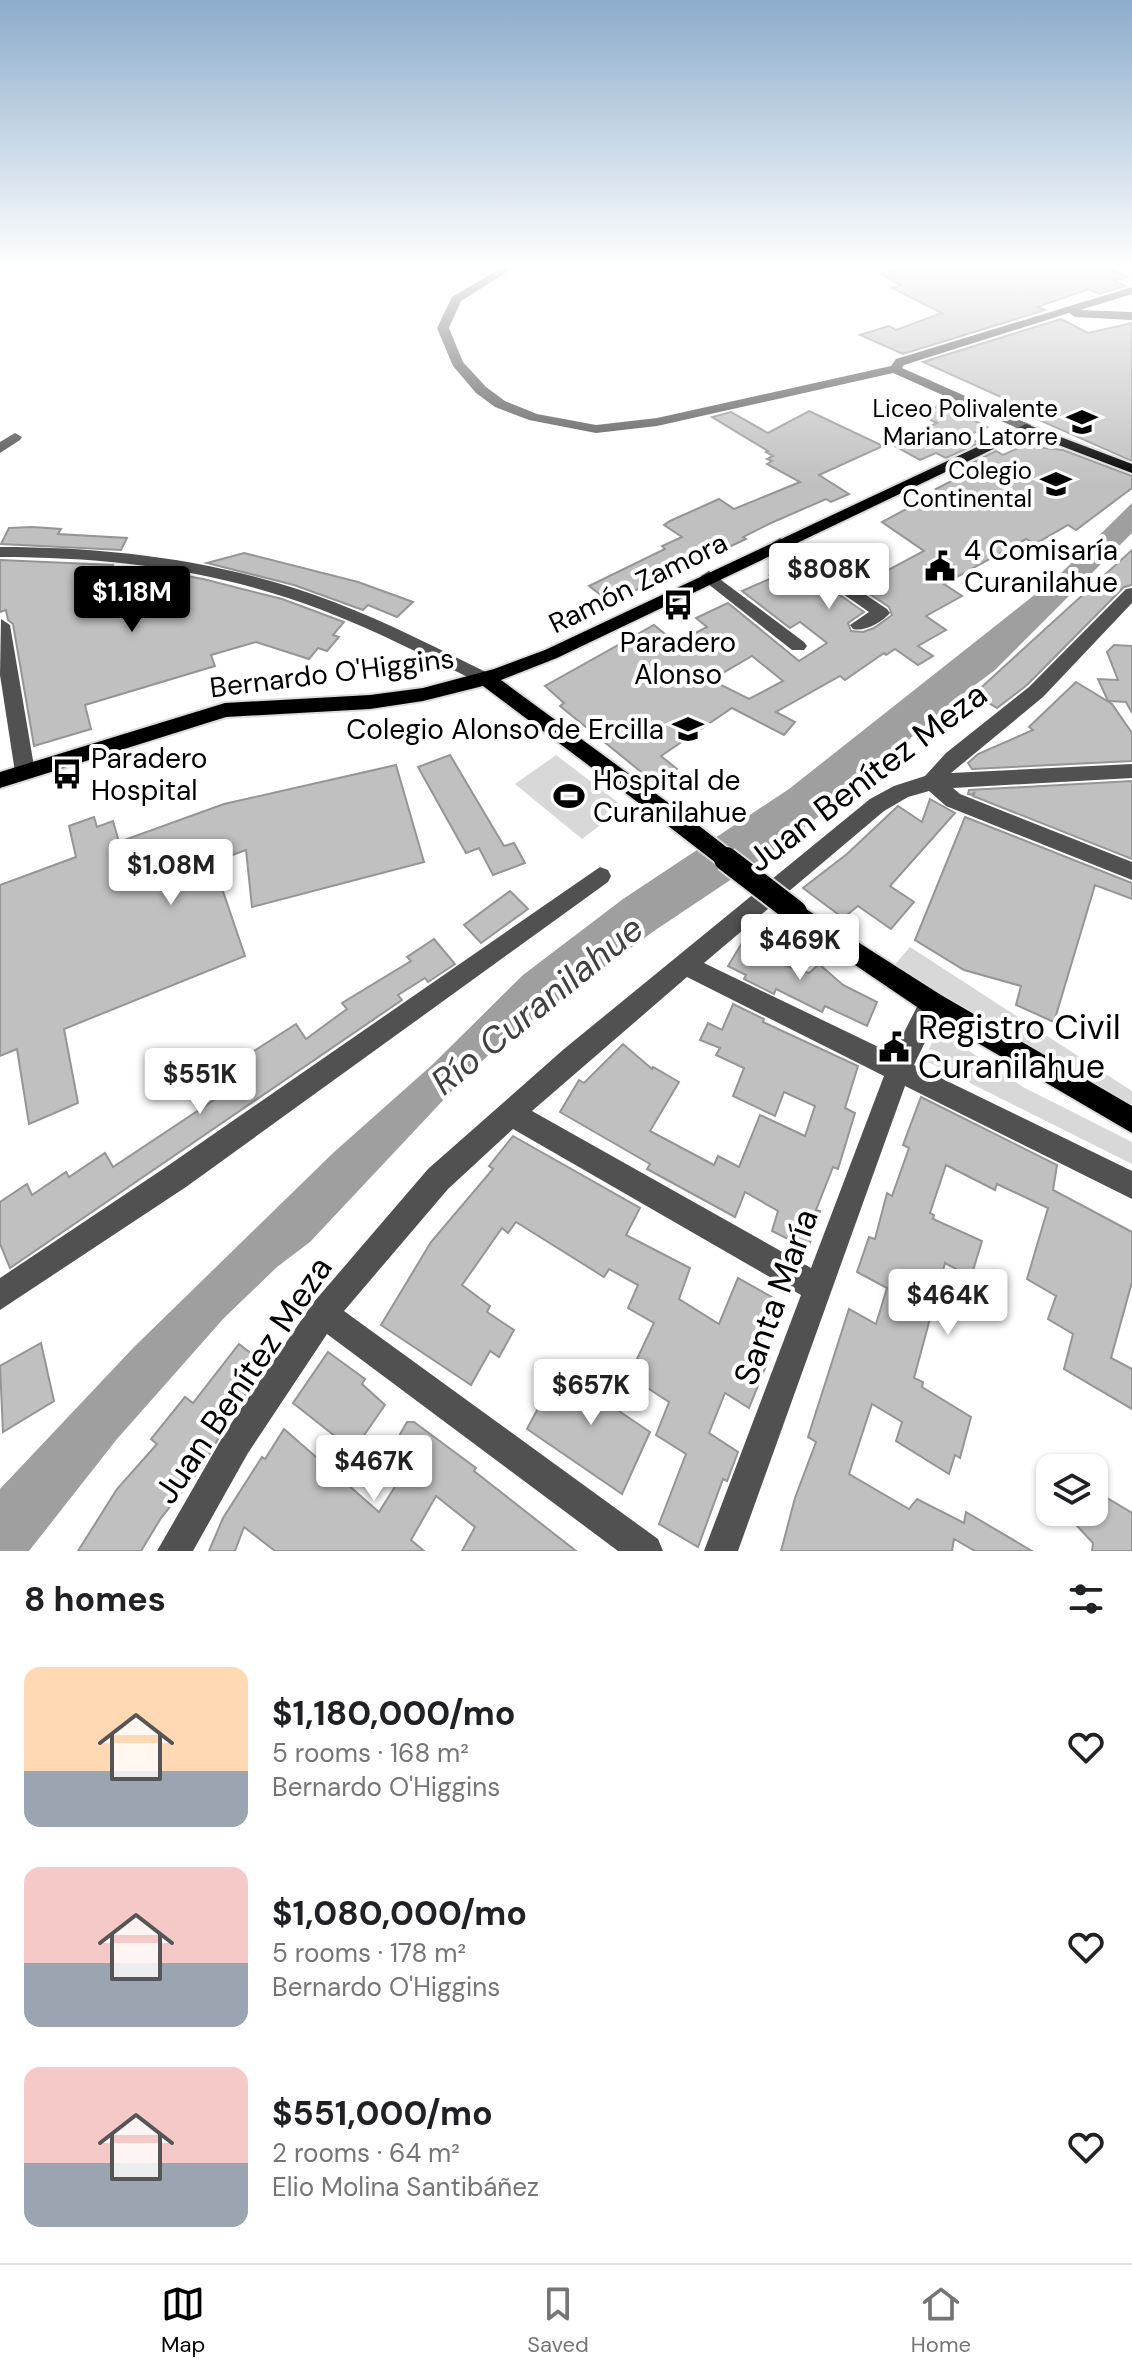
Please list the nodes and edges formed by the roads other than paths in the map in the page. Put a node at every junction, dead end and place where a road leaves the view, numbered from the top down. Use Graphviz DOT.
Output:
graph roads {
  1 [pos="448,339"];
  2 [pos="974,339"];
  3 [pos="895,369"];
  4 [pos="1026,428"];
  5 [pos="15,437"];
  6 [pos="0,449"];
  7 [pos="1130,468"];
  8 [pos="780,543"];
  9 [pos="0,552"];
  10 [pos="709,576"];
  11 [pos="1132,593"];
  12 [pos="1,625"];
  13 [pos="859,625"];
  14 [pos="798,646"];
  15 [pos="488,680"];
  16 [pos="1132,771"];
  17 [pos="25,772"];
  18 [pos="0,780"];
  19 [pos="932,782"];
  20 [pos="1132,871"];
  21 [pos="600,876"];
  22 [pos="683,964"];
  23 [pos="932,1003"];
  24 [pos="899,1068"];
  25 [pos="509,1112"];
  26 [pos="1132,1120"];
  27 [pos="1132,1185"];
  28 [pos="817,1288"];
  29 [pos="0,1295"];
  30 [pos="323,1313"];
  31 [pos="174,1551"];
  32 [pos="646,1551"];
  33 [pos="721,1551"];
  1 -- 3 [label="street"];
  2 -- 3 [label="street"];
  3 -- 4 [label="street"];
  4 -- 7 [label="main road"];
  4 -- 8 [label="main road, Ramón Zamora"];
  5 -- 6 [label="street"];
  8 -- 10 [label="main road, Ramón Zamora"];
  8 -- 13 [label="street"];
  9 -- 15 [label="street"];
  10 -- 14 [label="street"];
  10 -- 15 [label="main road, Ramón Zamora"];
  11 -- 19 [label="street, Juan Benítez Meza"];
  12 -- 17 [label="street"];
  15 -- 17 [label="main road, Bernardo O'Higgins"];
  15 -- 23 [label="main road, bridge"];
  16 -- 19 [label="street"];
  17 -- 18 [label="main road, Bernardo O'Higgins"];
  19 -- 20 [label="street"];
  19 -- 22 [label="street, Juan Benítez Meza"];
  21 -- 29 [label="street"];
  22 -- 24 [label="street"];
  22 -- 25 [label="street, Juan Benítez Meza"];
  23 -- 24 [label="street, Santa María"];
  23 -- 26 [label="main road"];
  24 -- 27 [label="street"];
  24 -- 28 [label="street, Santa María"];
  25 -- 28 [label="street"];
  25 -- 30 [label="street, Juan Benítez Meza"];
  28 -- 33 [label="street, Santa María"];
  30 -- 31 [label="street, Juan Benítez Meza"];
  30 -- 32 [label="street"];
}
